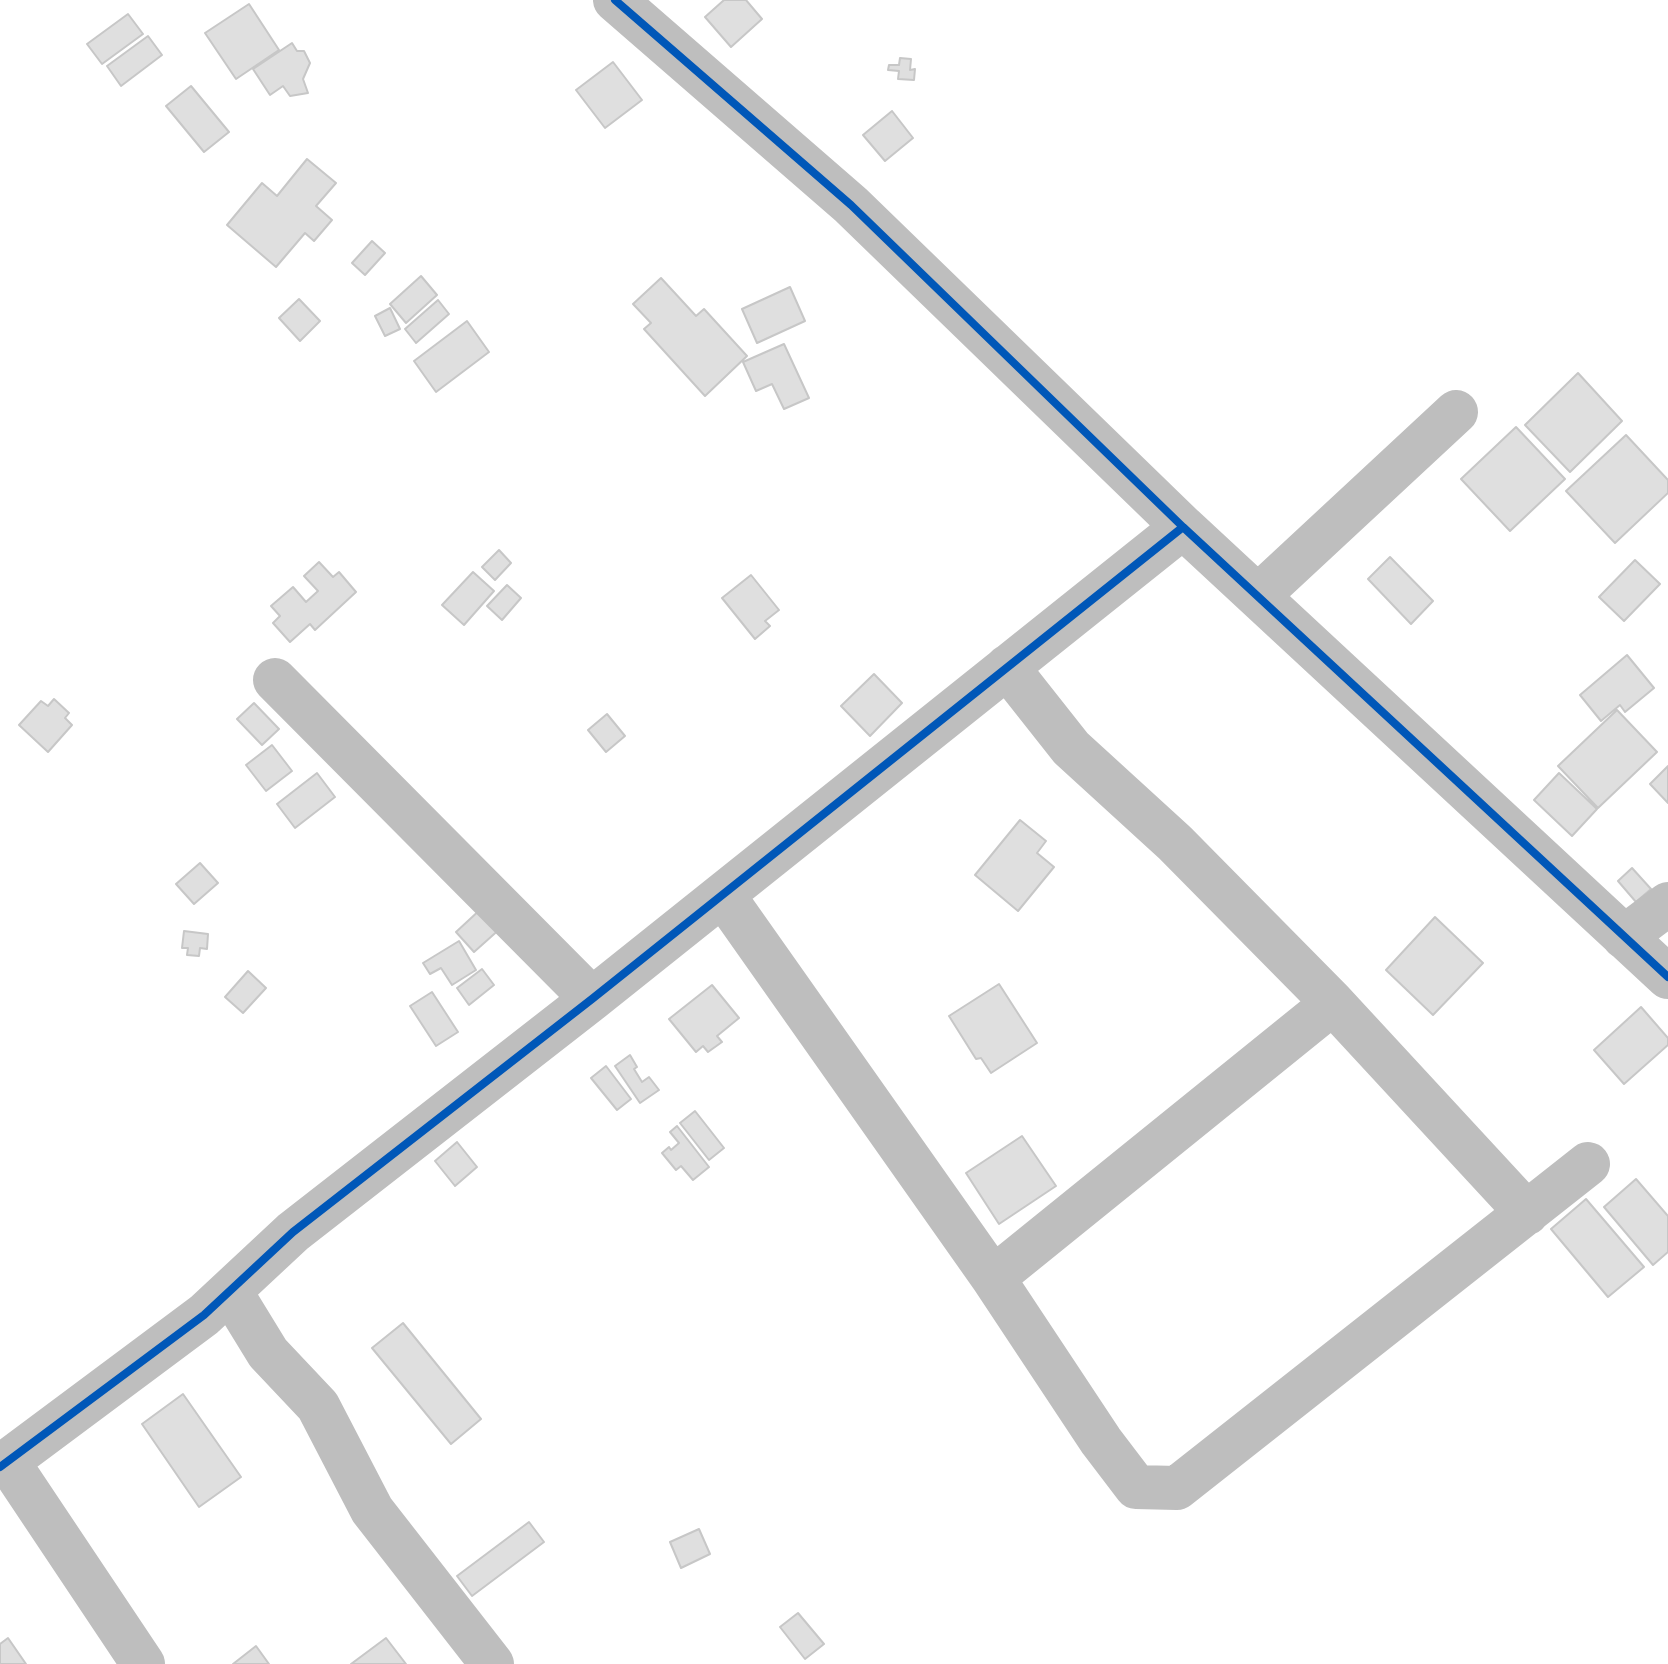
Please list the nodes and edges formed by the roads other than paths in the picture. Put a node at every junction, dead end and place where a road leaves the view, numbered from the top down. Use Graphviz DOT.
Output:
graph roads {
  1 [pos="615,0"];
  2 [pos="1456,412"];
  3 [pos="1183,527"];
  4 [pos="1258,596"];
  5 [pos="1007,667"];
  6 [pos="275,680"];
  7 [pos="723,895"];
  8 [pos="1668,904"];
  9 [pos="1624,937"];
  10 [pos="1668,977"];
  11 [pos="592,999"];
  12 [pos="1331,1001"];
  13 [pos="1588,1164"];
  14 [pos="1527,1213"];
  15 [pos="993,1278"];
  16 [pos="230,1291"];
  17 [pos="4,1464"];
  18 [pos="143,1664"];
  19 [pos="492,1664"];
  1 -- 3 [label="street"];
  2 -- 4 [label="street"];
  3 -- 4 [label="street"];
  3 -- 5 [label="street"];
  4 -- 9 [label="street"];
  5 -- 7 [label="street"];
  5 -- 12 [label="street"];
  6 -- 11 [label="street"];
  7 -- 11 [label="street"];
  7 -- 15 [label="street"];
  8 -- 9 [label="street"];
  9 -- 10 [label="street"];
  11 -- 16 [label="street"];
  12 -- 14 [label="street"];
  12 -- 15 [label="street"];
  13 -- 14 [label="street"];
  14 -- 15 [label="street"];
  16 -- 17 [label="street"];
  16 -- 19 [label="street"];
  17 -- 18 [label="street"];
}
